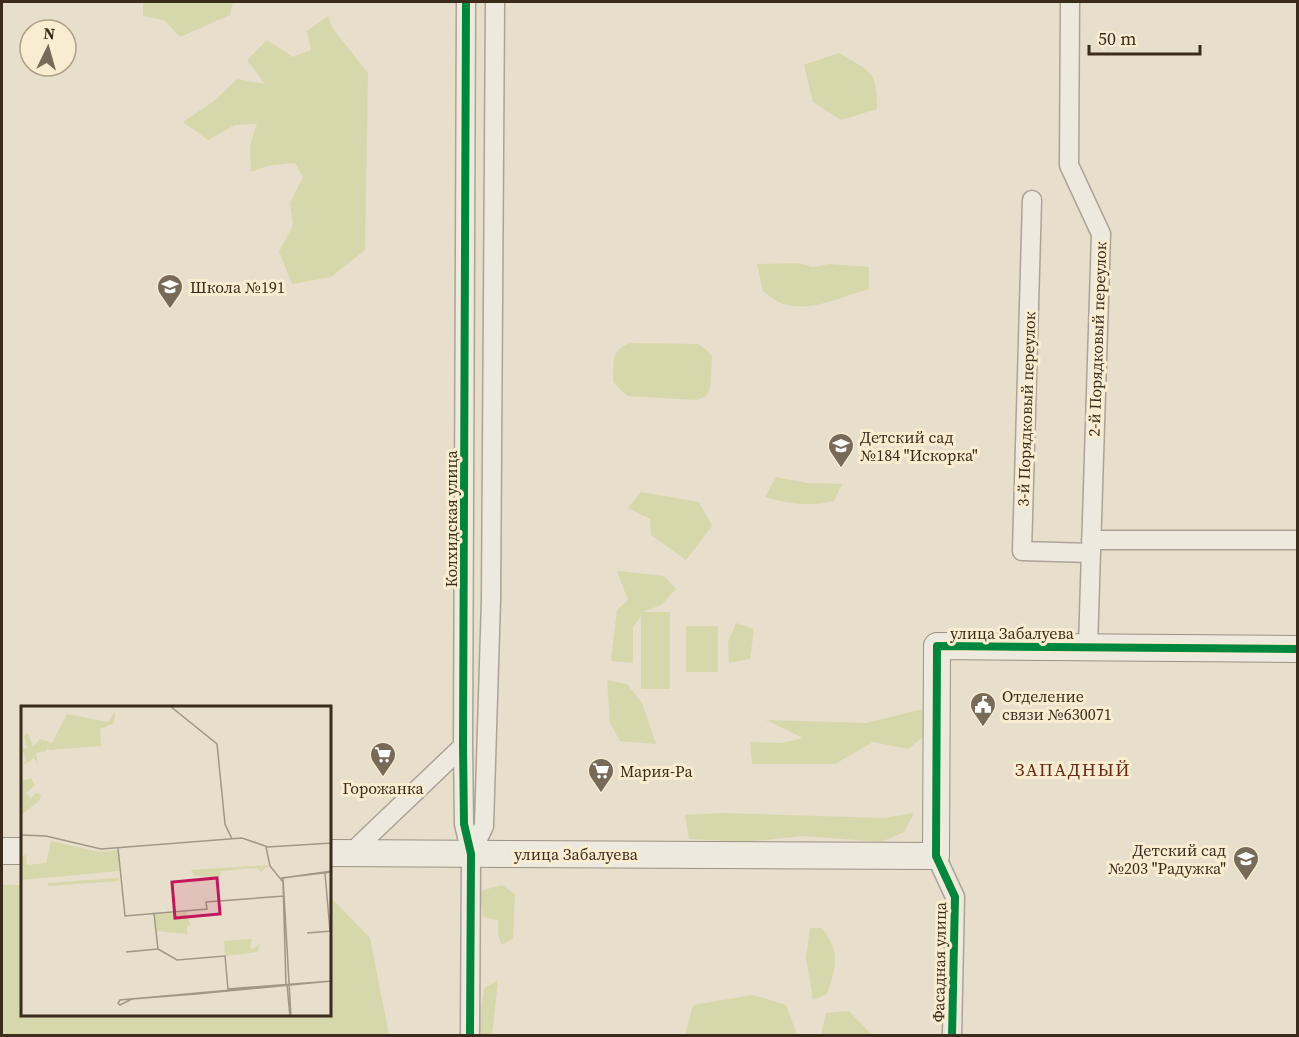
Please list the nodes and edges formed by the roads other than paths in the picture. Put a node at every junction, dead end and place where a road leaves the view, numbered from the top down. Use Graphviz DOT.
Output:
graph roads {
  1 [pos="466,2"];
  2 [pos="495,2"];
  3 [pos="1070,2"];
  4 [pos="1032,200"];
  5 [pos="1298,540"];
  6 [pos="1091,546"];
  7 [pos="1088,647"];
  8 [pos="1298,649"];
  9 [pos="463,746"];
  10 [pos="2,851"];
  11 [pos="21,851"];
  12 [pos="341,853"];
  13 [pos="471,854"];
  14 [pos="936,856"];
  15 [pos="470,1035"];
  16 [pos="952,1035"];
  1 -- 9 [label="street, Колхидская улица"];
  2 -- 13 [label="street, Колхидская улица"];
  3 -- 6 [label="street, 2-й Порядковый переулок"];
  4 -- 6 [label="street, 3-й Порядковый переулок"];
  5 -- 6 [label="street"];
  6 -- 7 [label="street, 2-й Порядковый переулок"];
  7 -- 8 [label="street, улица Забалуева"];
  7 -- 14 [label="street, улица Забалуева"];
  9 -- 12 [label="street"];
  9 -- 13 [label="street, Колхидская улица"];
  10 -- 11 [label="street"];
  12 -- 13 [label="street, улица Забалуева"];
  13 -- 14 [label="street, улица Забалуева"];
  13 -- 15 [label="street, Колхидская улица"];
  14 -- 16 [label="street, Фасадная улица"];
}
